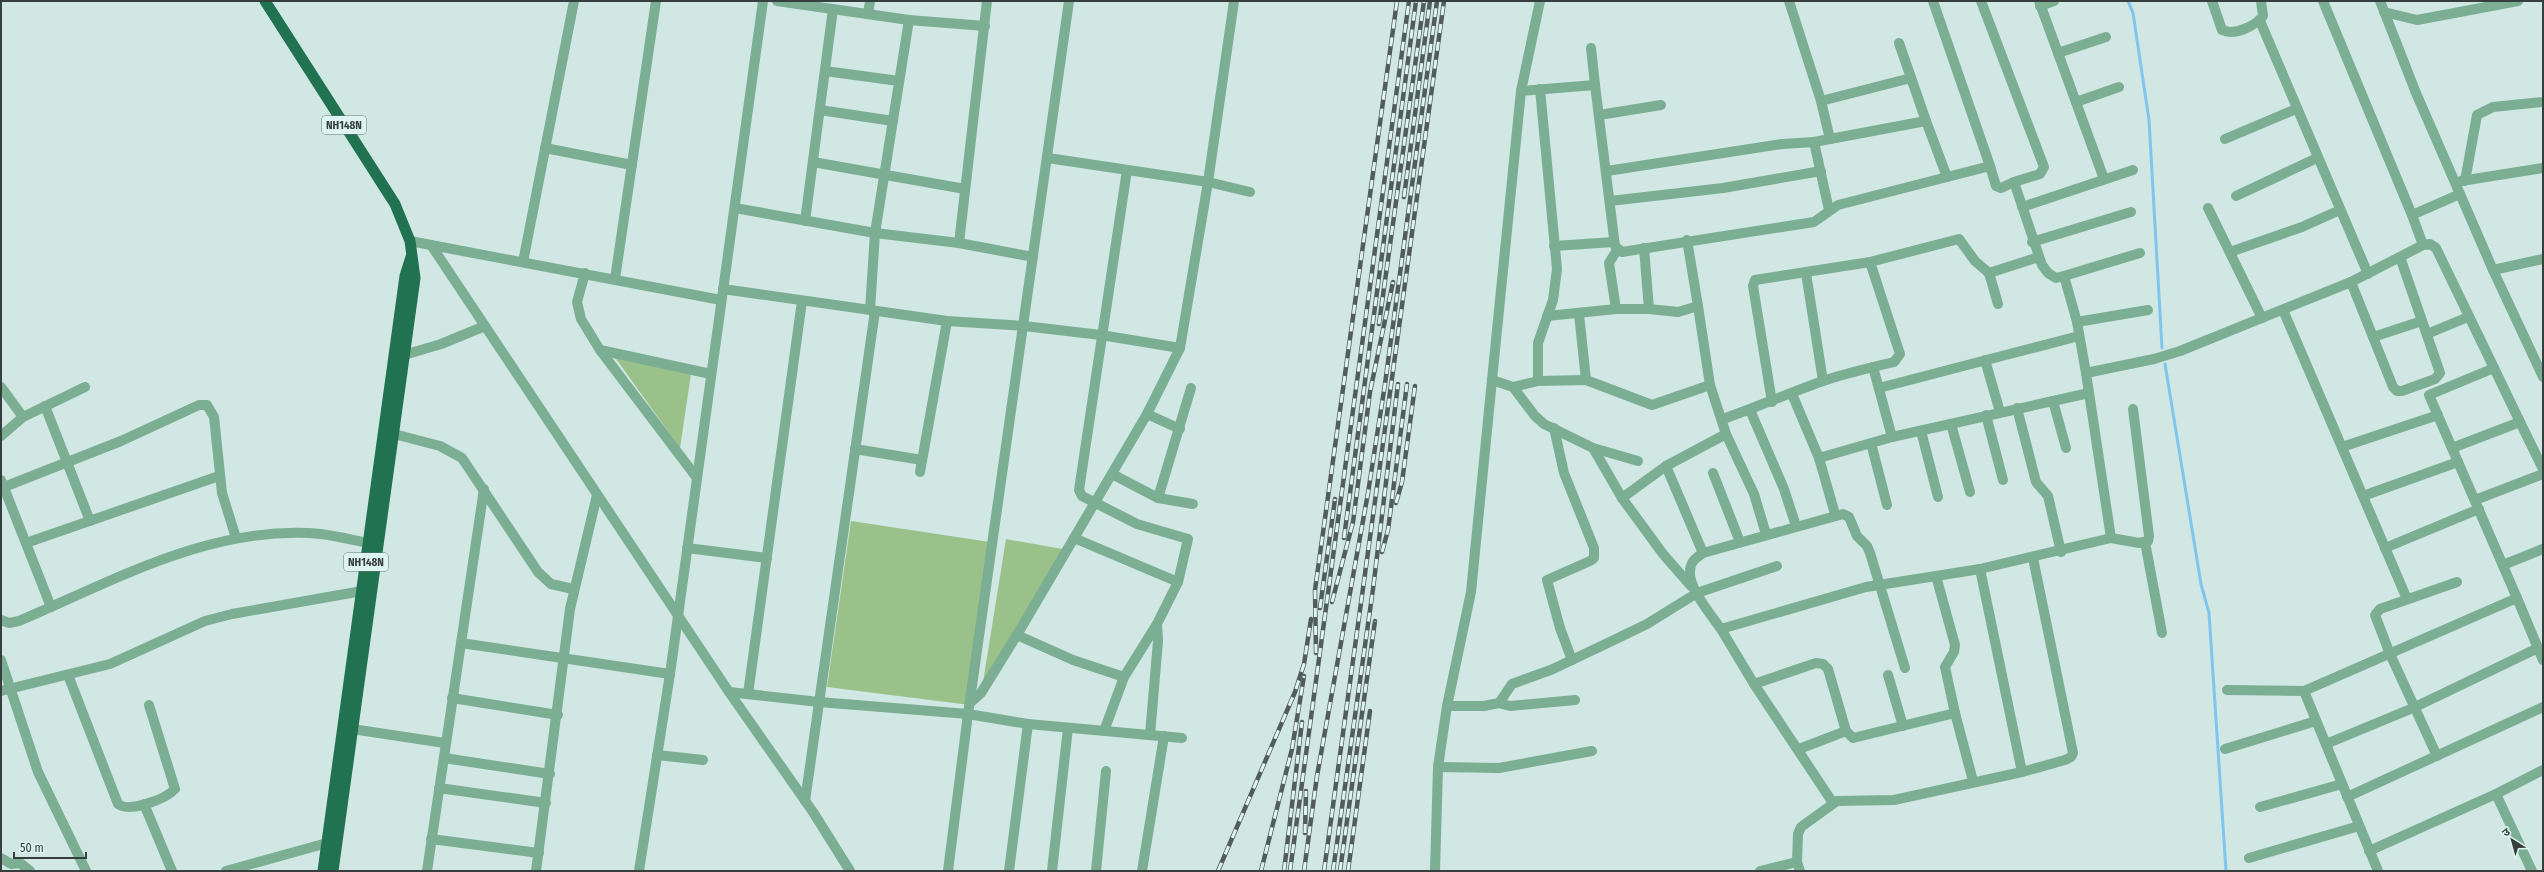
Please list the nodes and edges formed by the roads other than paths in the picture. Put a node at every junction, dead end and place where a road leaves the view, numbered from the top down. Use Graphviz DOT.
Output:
graph roads {
  1 [pos="265,1"];
  2 [pos="574,1"];
  3 [pos="656,1"];
  4 [pos="763,1"];
  5 [pos="778,1"];
  6 [pos="870,1"];
  7 [pos="987,1"];
  8 [pos="1069,1"];
  9 [pos="1234,1"];
  10 [pos="1540,1"];
  11 [pos="1789,1"];
  12 [pos="1933,1"];
  13 [pos="1981,1"];
  14 [pos="2054,1"];
  15 [pos="2212,1"];
  16 [pos="2261,1"];
  17 [pos="2323,1"];
  18 [pos="2380,1"];
  19 [pos="2518,1"];
  20 [pos="2040,3"];
  21 [pos="833,9"];
  22 [pos="2384,12"];
  23 [pos="868,14"];
  24 [pos="909,20"];
  25 [pos="2260,21"];
  26 [pos="985,26"];
  27 [pos="2106,37"];
  28 [pos="1899,43"];
  29 [pos="1591,48"];
  30 [pos="2058,53"];
  31 [pos="825,71"];
  32 [pos="1911,78"];
  33 [pos="899,81"];
  34 [pos="1595,85"];
  35 [pos="2119,87"];
  36 [pos="1540,89"];
  37 [pos="1520,91"];
  38 [pos="1821,101"];
  39 [pos="2076,102"];
  40 [pos="2543,102"];
  41 [pos="1661,105"];
  42 [pos="2296,109"];
  43 [pos="820,110"];
  44 [pos="1599,115"];
  45 [pos="893,121"];
  46 [pos="1926,121"];
  47 [pos="1830,139"];
  48 [pos="2225,139"];
  49 [pos="1814,142"];
  50 [pos="545,148"];
  51 [pos="1048,158"];
  52 [pos="2317,158"];
  53 [pos="813,162"];
  54 [pos="632,165"];
  55 [pos="1990,166"];
  56 [pos="2543,168"];
  57 [pos="1127,170"];
  58 [pos="2132,170"];
  59 [pos="1607,171"];
  60 [pos="1821,171"];
  61 [pos="884,176"];
  62 [pos="1947,177"];
  63 [pos="2104,179"];
  64 [pos="2466,181"];
  65 [pos="1208,182"];
  66 [pos="2014,182"];
  67 [pos="2455,182"];
  68 [pos="965,189"];
  69 [pos="1250,192"];
  70 [pos="2460,194"];
  71 [pos="2236,196"];
  72 [pos="1610,201"];
  73 [pos="2022,207"];
  74 [pos="735,208"];
  75 [pos="2208,208"];
  76 [pos="1829,210"];
  77 [pos="2340,210"];
  78 [pos="2131,212"];
  79 [pos="2412,215"];
  80 [pos="805,220"];
  81 [pos="875,233"];
  82 [pos="1687,240"];
  83 [pos="410,241"];
  84 [pos="2032,242"];
  85 [pos="959,243"];
  86 [pos="430,245"];
  87 [pos="2422,245"];
  88 [pos="1554,246"];
  89 [pos="1616,246"];
  90 [pos="1644,248"];
  91 [pos="2230,252"];
  92 [pos="2140,253"];
  93 [pos="411,255"];
  94 [pos="1033,256"];
  95 [pos="2400,257"];
  96 [pos="2039,258"];
  97 [pos="2543,258"];
  98 [pos="523,262"];
  99 [pos="1870,262"];
  100 [pos="2493,270"];
  101 [pos="585,273"];
  102 [pos="1806,273"];
  103 [pos="1989,273"];
  104 [pos="2368,274"];
  105 [pos="2064,276"];
  106 [pos="615,279"];
  107 [pos="2351,282"];
  108 [pos="723,289"];
  109 [pos="721,300"];
  110 [pos="802,300"];
  111 [pos="1998,304"];
  112 [pos="1698,306"];
  113 [pos="1616,309"];
  114 [pos="1649,309"];
  115 [pos="873,310"];
  116 [pos="2148,310"];
  117 [pos="2283,310"];
  118 [pos="1579,314"];
  119 [pos="1547,316"];
  120 [pos="2468,317"];
  121 [pos="2262,318"];
  122 [pos="947,321"];
  123 [pos="2422,321"];
  124 [pos="2077,322"];
  125 [pos="485,326"];
  126 [pos="1024,326"];
  127 [pos="2427,334"];
  128 [pos="1101,335"];
  129 [pos="2079,336"];
  130 [pos="2373,337"];
  131 [pos="1180,348"];
  132 [pos="600,350"];
  133 [pos="404,355"];
  134 [pos="1985,360"];
  135 [pos="1873,367"];
  136 [pos="2494,368"];
  137 [pos="2086,373"];
  138 [pos="2542,373"];
  139 [pos="712,374"];
  140 [pos="1492,380"];
  141 [pos="1586,380"];
  142 [pos="1538,381"];
  143 [pos="1823,381"];
  144 [pos="2424,383"];
  145 [pos="1710,385"];
  146 [pos="1,387"];
  147 [pos="85,387"];
  148 [pos="1513,387"];
  149 [pos="1191,388"];
  150 [pos="1880,388"];
  151 [pos="1792,394"];
  152 [pos="2089,394"];
  153 [pos="2429,395"];
  154 [pos="2053,401"];
  155 [pos="1772,402"];
  156 [pos="45,406"];
  157 [pos="2017,408"];
  158 [pos="2133,409"];
  159 [pos="1750,410"];
  160 [pos="2000,412"];
  161 [pos="1147,414"];
  162 [pos="1986,415"];
  163 [pos="2438,415"];
  164 [pos="23,417"];
  165 [pos="1723,419"];
  166 [pos="2520,422"];
  167 [pos="1952,424"];
  168 [pos="1554,428"];
  169 [pos="1180,429"];
  170 [pos="1921,431"];
  171 [pos="394,434"];
  172 [pos="1726,434"];
  173 [pos="1,436"];
  174 [pos="1892,437"];
  175 [pos="1871,443"];
  176 [pos="2342,447"];
  177 [pos="1593,448"];
  178 [pos="2066,448"];
  179 [pos="2452,448"];
  180 [pos="855,449"];
  181 [pos="1819,458"];
  182 [pos="922,460"];
  183 [pos="1638,461"];
  184 [pos="2458,462"];
  185 [pos="68,463"];
  186 [pos="1666,466"];
  187 [pos="2543,469"];
  188 [pos="920,472"];
  189 [pos="1112,474"];
  190 [pos="1713,474"];
  191 [pos="2543,474"];
  192 [pos="219,476"];
  193 [pos="697,478"];
  194 [pos="2003,480"];
  195 [pos="2,483"];
  196 [pos="484,489"];
  197 [pos="1970,492"];
  198 [pos="597,495"];
  199 [pos="2363,496"];
  200 [pos="1938,497"];
  201 [pos="1158,498"];
  202 [pos="1622,498"];
  203 [pos="2475,500"];
  204 [pos="1095,502"];
  205 [pos="1193,504"];
  206 [pos="1887,505"];
  207 [pos="2479,509"];
  208 [pos="1835,514"];
  209 [pos="90,521"];
  210 [pos="1796,526"];
  211 [pos="1766,534"];
  212 [pos="236,538"];
  213 [pos="1074,538"];
  214 [pos="2111,538"];
  215 [pos="1740,542"];
  216 [pos="2145,542"];
  217 [pos="26,543"];
  218 [pos="369,543"];
  219 [pos="687,548"];
  220 [pos="2385,548"];
  221 [pos="2543,549"];
  222 [pos="2061,552"];
  223 [pos="1703,553"];
  224 [pos="767,558"];
  225 [pos="2033,558"];
  226 [pos="2503,565"];
  227 [pos="1777,566"];
  228 [pos="1980,569"];
  229 [pos="1936,576"];
  230 [pos="1178,582"];
  231 [pos="2457,582"];
  232 [pos="1880,584"];
  233 [pos="573,589"];
  234 [pos="1694,590"];
  235 [pos="362,591"];
  236 [pos="2517,598"];
  237 [pos="2407,600"];
  238 [pos="51,607"];
  239 [pos="678,616"];
  240 [pos="1,620"];
  241 [pos="1157,624"];
  242 [pos="1721,629"];
  243 [pos="2162,633"];
  244 [pos="1017,635"];
  245 [pos="461,643"];
  246 [pos="2538,648"];
  247 [pos="2390,654"];
  248 [pos="565,658"];
  249 [pos="1,660"];
  250 [pos="1572,660"];
  251 [pos="2543,660"];
  252 [pos="1904,668"];
  253 [pos="670,674"];
  254 [pos="68,675"];
  255 [pos="1888,675"];
  256 [pos="1124,677"];
  257 [pos="1754,684"];
  258 [pos="11,689"];
  259 [pos="2227,690"];
  260 [pos="1,691"];
  261 [pos="2304,691"];
  262 [pos="729,692"];
  263 [pos="748,694"];
  264 [pos="452,698"];
  265 [pos="1575,700"];
  266 [pos="819,702"];
  267 [pos="971,702"];
  268 [pos="1500,703"];
  269 [pos="149,705"];
  270 [pos="1447,706"];
  271 [pos="2543,707"];
  272 [pos="2413,708"];
  273 [pos="1956,713"];
  274 [pos="968,714"];
  275 [pos="558,715"];
  276 [pos="2316,721"];
  277 [pos="1028,724"];
  278 [pos="1903,726"];
  279 [pos="1068,728"];
  280 [pos="352,729"];
  281 [pos="1104,731"];
  282 [pos="1846,731"];
  283 [pos="1150,735"];
  284 [pos="1164,736"];
  285 [pos="1182,738"];
  286 [pos="445,743"];
  287 [pos="2326,744"];
  288 [pos="1799,749"];
  289 [pos="2226,749"];
  290 [pos="1592,752"];
  291 [pos="657,755"];
  292 [pos="2437,756"];
  293 [pos="444,758"];
  294 [pos="703,760"];
  295 [pos="1438,767"];
  296 [pos="2543,770"];
  297 [pos="1106,771"];
  298 [pos="2022,772"];
  299 [pos="550,774"];
  300 [pos="1973,781"];
  301 [pos="2342,784"];
  302 [pos="439,788"];
  303 [pos="2496,794"];
  304 [pos="2347,797"];
  305 [pos="805,801"];
  306 [pos="546,803"];
  307 [pos="1833,803"];
  308 [pos="144,804"];
  309 [pos="2260,807"];
  310 [pos="2359,826"];
  311 [pos="431,839"];
  312 [pos="327,844"];
  313 [pos="2369,850"];
  314 [pos="539,853"];
  315 [pos="1,858"];
  316 [pos="2249,858"];
  317 [pos="1799,866"];
  318 [pos="30,871"];
  319 [pos="86,871"];
  320 [pos="172,871"];
  321 [pos="226,871"];
  322 [pos="323,871"];
  323 [pos="333,871"];
  324 [pos="426,871"];
  325 [pos="536,871"];
  326 [pos="639,871"];
  327 [pos="850,871"];
  328 [pos="948,871"];
  329 [pos="1009,871"];
  330 [pos="1052,871"];
  331 [pos="1096,871"];
  332 [pos="1142,871"];
  333 [pos="1435,871"];
  334 [pos="1760,871"];
  335 [pos="2378,871"];
  336 [pos="2532,871"];
  1 -- 83 [label="highway, NH148N"];
  2 -- 50 [label="street"];
  3 -- 54 [label="street"];
  4 -- 74 [label="street"];
  5 -- 21 [label="street"];
  6 -- 23 [label="street"];
  7 -- 26 [label="street"];
  8 -- 51 [label="street"];
  9 -- 65 [label="street"];
  10 -- 37 [label="street"];
  11 -- 38 [label="street"];
  12 -- 55 [label="street"];
  13 -- 66 [label="street"];
  14 -- 20 [label="street"];
  15 -- 25 [label="street"];
  16 -- 25 [label="street"];
  17 -- 79 [label="street"];
  18 -- 22 [label="street"];
  19 -- 22 [label="street"];
  20 -- 30 [label="street"];
  21 -- 23 [label="street"];
  21 -- 31 [label="street"];
  22 -- 67 [label="street"];
  23 -- 24 [label="street"];
  24 -- 26 [label="street"];
  24 -- 33 [label="street"];
  25 -- 42 [label="street"];
  26 -- 68 [label="street"];
  27 -- 30 [label="street"];
  28 -- 32 [label="street"];
  29 -- 34 [label="street"];
  30 -- 39 [label="street"];
  31 -- 33 [label="street"];
  31 -- 43 [label="street"];
  32 -- 38 [label="street"];
  32 -- 46 [label="street"];
  33 -- 45 [label="street"];
  34 -- 36 [label="street"];
  34 -- 44 [label="street"];
  35 -- 39 [label="street"];
  36 -- 37 [label="street"];
  36 -- 88 [label="street"];
  37 -- 140 [label="street"];
  38 -- 47 [label="street"];
  39 -- 63 [label="street"];
  40 -- 64 [label="street"];
  41 -- 44 [label="street"];
  42 -- 48 [label="street"];
  42 -- 52 [label="street"];
  43 -- 45 [label="street"];
  43 -- 53 [label="street"];
  44 -- 59 [label="street"];
  45 -- 61 [label="street"];
  46 -- 47 [label="street"];
  46 -- 62 [label="street"];
  47 -- 49 [label="street"];
  49 -- 59 [label="street"];
  49 -- 60 [label="street"];
  50 -- 54 [label="street"];
  50 -- 98 [label="street"];
  51 -- 57 [label="street"];
  51 -- 94 [label="street"];
  52 -- 71 [label="street"];
  52 -- 77 [label="street"];
  53 -- 61 [label="street"];
  53 -- 80 [label="street"];
  54 -- 106 [label="street"];
  55 -- 62 [label="street"];
  55 -- 66 [label="street"];
  56 -- 64 [label="street"];
  57 -- 65 [label="street"];
  57 -- 128 [label="street"];
  58 -- 63 [label="street"];
  59 -- 72 [label="street"];
  60 -- 72 [label="street"];
  60 -- 76 [label="street"];
  61 -- 68 [label="street"];
  61 -- 81 [label="street"];
  62 -- 76 [label="street"];
  63 -- 73 [label="street"];
  64 -- 67 [label="street"];
  65 -- 69 [label="street"];
  65 -- 131 [label="street"];
  66 -- 73 [label="street"];
  67 -- 70 [label="street"];
  68 -- 85 [label="street"];
  70 -- 79 [label="street"];
  70 -- 100 [label="street"];
  72 -- 89 [label="street"];
  73 -- 84 [label="street"];
  74 -- 80 [label="street"];
  74 -- 108 [label="street"];
  75 -- 91 [label="street"];
  76 -- 82 [label="street"];
  77 -- 91 [label="street"];
  77 -- 104 [label="street"];
  78 -- 84 [label="street"];
  79 -- 87 [label="street"];
  80 -- 81 [label="street"];
  81 -- 85 [label="street"];
  81 -- 115 [label="street"];
  82 -- 90 [label="street"];
  82 -- 112 [label="street"];
  83 -- 86 [label="street"];
  83 -- 93 [label="highway, NH148N"];
  84 -- 96 [label="street"];
  85 -- 94 [label="street"];
  86 -- 98 [label="street"];
  86 -- 125 [label="street"];
  87 -- 95 [label="street"];
  87 -- 120 [label="street"];
  88 -- 89 [label="street"];
  88 -- 119 [label="street"];
  89 -- 90 [label="street"];
  89 -- 113 [label="street"];
  90 -- 114 [label="street"];
  91 -- 121 [label="street"];
  92 -- 105 [label="street"];
  93 -- 133 [label="highway, NH148N"];
  93 -- 218 [label="highway, NH148N"];
  94 -- 126 [label="street"];
  95 -- 104 [label="street"];
  95 -- 123 [label="street"];
  96 -- 103 [label="street"];
  96 -- 105 [label="street"];
  97 -- 100 [label="street"];
  98 -- 101 [label="street"];
  99 -- 102 [label="street"];
  99 -- 103 [label="street"];
  99 -- 135 [label="street"];
  100 -- 138 [label="street"];
  101 -- 106 [label="street"];
  101 -- 132 [label="street"];
  102 -- 143 [label="street"];
  102 -- 155 [label="street"];
  103 -- 111 [label="street"];
  104 -- 107 [label="street"];
  105 -- 124 [label="street"];
  106 -- 109 [label="street"];
  107 -- 117 [label="street"];
  107 -- 130 [label="street"];
  108 -- 109 [label="street"];
  108 -- 110 [label="street"];
  109 -- 139 [label="street"];
  110 -- 115 [label="street"];
  110 -- 224 [label="street"];
  112 -- 114 [label="street"];
  112 -- 145 [label="street"];
  113 -- 114 [label="street"];
  113 -- 118 [label="street"];
  115 -- 122 [label="street"];
  115 -- 180 [label="street"];
  116 -- 124 [label="street"];
  117 -- 121 [label="street"];
  117 -- 176 [label="street"];
  118 -- 119 [label="street"];
  118 -- 141 [label="street"];
  119 -- 142 [label="street"];
  120 -- 127 [label="street"];
  120 -- 136 [label="street"];
  121 -- 137 [label="street"];
  122 -- 126 [label="street"];
  122 -- 182 [label="street"];
  123 -- 127 [label="street"];
  123 -- 130 [label="street"];
  124 -- 129 [label="street"];
  125 -- 133 [label="street"];
  125 -- 198 [label="street"];
  126 -- 128 [label="street"];
  126 -- 267 [label="street"];
  127 -- 144 [label="street"];
  128 -- 131 [label="street"];
  128 -- 204 [label="street"];
  129 -- 134 [label="street"];
  129 -- 137 [label="street"];
  130 -- 144 [label="street"];
  131 -- 161 [label="street"];
  132 -- 139 [label="street"];
  132 -- 193 [label="street"];
  133 -- 171 [label="highway, NH148N"];
  134 -- 150 [label="street"];
  134 -- 160 [label="street"];
  135 -- 143 [label="street"];
  135 -- 150 [label="street"];
  136 -- 153 [label="street"];
  136 -- 166 [label="street"];
  137 -- 152 [label="street"];
  139 -- 193 [label="street"];
  140 -- 148 [label="street"];
  140 -- 270 [label="street"];
  141 -- 142 [label="street"];
  141 -- 145 [label="street"];
  142 -- 148 [label="street"];
  143 -- 151 [label="street"];
  144 -- 153 [label="street"];
  145 -- 165 [label="street"];
  146 -- 164 [label="street"];
  147 -- 156 [label="street"];
  148 -- 168 [label="street"];
  149 -- 169 [label="street"];
  150 -- 174 [label="street"];
  151 -- 155 [label="street"];
  151 -- 181 [label="street"];
  152 -- 154 [label="street"];
  152 -- 214 [label="street"];
  153 -- 163 [label="street"];
  154 -- 157 [label="street"];
  154 -- 178 [label="street"];
  155 -- 159 [label="street"];
  156 -- 164 [label="street"];
  156 -- 185 [label="street"];
  157 -- 160 [label="street"];
  157 -- 222 [label="street"];
  158 -- 216 [label="street"];
  159 -- 165 [label="street"];
  159 -- 210 [label="street"];
  160 -- 162 [label="street"];
  161 -- 169 [label="street"];
  161 -- 189 [label="street"];
  162 -- 167 [label="street"];
  162 -- 194 [label="street"];
  163 -- 176 [label="street"];
  163 -- 179 [label="street"];
  164 -- 173 [label="street"];
  165 -- 172 [label="street"];
  166 -- 179 [label="street"];
  166 -- 187 [label="street"];
  167 -- 170 [label="street"];
  167 -- 197 [label="street"];
  168 -- 177 [label="street"];
  168 -- 250 [label="street"];
  169 -- 201 [label="street"];
  170 -- 174 [label="street"];
  170 -- 200 [label="street"];
  171 -- 196 [label="street"];
  171 -- 280 [label="highway, NH148N"];
  172 -- 186 [label="street"];
  172 -- 211 [label="street"];
  174 -- 175 [label="street"];
  175 -- 181 [label="street"];
  175 -- 206 [label="street"];
  176 -- 199 [label="street"];
  177 -- 183 [label="street"];
  177 -- 202 [label="street"];
  179 -- 184 [label="street"];
  180 -- 182 [label="street"];
  180 -- 266 [label="street"];
  181 -- 208 [label="street"];
  182 -- 188 [label="street"];
  184 -- 199 [label="street"];
  184 -- 203 [label="street"];
  185 -- 192 [label="street"];
  185 -- 195 [label="street"];
  185 -- 209 [label="street"];
  186 -- 202 [label="street"];
  186 -- 223 [label="street"];
  189 -- 201 [label="street"];
  189 -- 204 [label="street"];
  190 -- 215 [label="street"];
  191 -- 203 [label="street"];
  192 -- 209 [label="street"];
  192 -- 212 [label="street"];
  193 -- 219 [label="street"];
  195 -- 217 [label="street"];
  196 -- 233 [label="street"];
  196 -- 245 [label="street"];
  198 -- 233 [label="street"];
  198 -- 239 [label="street"];
  199 -- 220 [label="street"];
  201 -- 205 [label="street"];
  202 -- 234 [label="street"];
  203 -- 207 [label="street"];
  204 -- 213 [label="street"];
  204 -- 230 [label="street"];
  207 -- 220 [label="street"];
  207 -- 226 [label="street"];
  208 -- 210 [label="street"];
  208 -- 232 [label="street"];
  209 -- 217 [label="street"];
  210 -- 211 [label="street"];
  211 -- 215 [label="street"];
  212 -- 218 [label="street"];
  212 -- 238 [label="street"];
  213 -- 230 [label="street"];
  213 -- 244 [label="street"];
  214 -- 216 [label="street"];
  214 -- 222 [label="street"];
  215 -- 223 [label="street"];
  216 -- 243 [label="street"];
  217 -- 238 [label="street"];
  218 -- 235 [label="highway, NH148N"];
  219 -- 224 [label="street"];
  219 -- 239 [label="street"];
  220 -- 237 [label="street"];
  221 -- 226 [label="street"];
  222 -- 225 [label="street"];
  223 -- 234 [label="street"];
  224 -- 263 [label="street"];
  225 -- 228 [label="street"];
  225 -- 298 [label="street"];
  226 -- 236 [label="street"];
  227 -- 234 [label="street"];
  228 -- 229 [label="street"];
  228 -- 298 [label="street"];
  229 -- 232 [label="street"];
  229 -- 273 [label="street"];
  230 -- 241 [label="street"];
  231 -- 237 [label="street"];
  232 -- 242 [label="street"];
  232 -- 252 [label="street"];
  233 -- 248 [label="street"];
  234 -- 242 [label="street"];
  234 -- 250 [label="street"];
  235 -- 254 [label="street"];
  235 -- 312 [label="highway, NH148N"];
  236 -- 246 [label="street"];
  236 -- 247 [label="street"];
  237 -- 247 [label="street"];
  238 -- 240 [label="street"];
  239 -- 253 [label="street"];
  239 -- 262 [label="street"];
  241 -- 256 [label="street"];
  241 -- 283 [label="street"];
  242 -- 257 [label="street"];
  244 -- 256 [label="street"];
  244 -- 267 [label="street"];
  245 -- 248 [label="street"];
  245 -- 264 [label="street"];
  246 -- 251 [label="street"];
  246 -- 272 [label="street"];
  247 -- 261 [label="street"];
  247 -- 272 [label="street"];
  248 -- 253 [label="street"];
  248 -- 275 [label="street"];
  249 -- 258 [label="street"];
  250 -- 268 [label="street"];
  253 -- 291 [label="street"];
  254 -- 258 [label="street"];
  254 -- 308 [label="street"];
  255 -- 278 [label="street"];
  256 -- 281 [label="street"];
  257 -- 282 [label="street"];
  257 -- 288 [label="street"];
  258 -- 260 [label="street"];
  258 -- 319 [label="street"];
  259 -- 261 [label="street"];
  261 -- 276 [label="street"];
  262 -- 263 [label="street"];
  262 -- 305 [label="street"];
  263 -- 266 [label="street"];
  264 -- 275 [label="street"];
  264 -- 286 [label="street"];
  265 -- 268 [label="street"];
  266 -- 274 [label="street"];
  266 -- 305 [label="street"];
  267 -- 274 [label="street"];
  268 -- 270 [label="street"];
  269 -- 308 [label="street"];
  270 -- 295 [label="street"];
  271 -- 292 [label="street"];
  272 -- 287 [label="street"];
  272 -- 292 [label="street"];
  273 -- 278 [label="street"];
  273 -- 300 [label="street"];
  274 -- 277 [label="street"];
  274 -- 328 [label="street"];
  275 -- 299 [label="street"];
  276 -- 287 [label="street"];
  276 -- 289 [label="street"];
  277 -- 279 [label="street"];
  277 -- 329 [label="street"];
  278 -- 282 [label="street"];
  279 -- 281 [label="street"];
  279 -- 330 [label="street"];
  280 -- 286 [label="street"];
  280 -- 323 [label="highway, NH148N"];
  281 -- 283 [label="street"];
  282 -- 288 [label="street"];
  283 -- 284 [label="street"];
  284 -- 285 [label="street"];
  284 -- 332 [label="street"];
  286 -- 293 [label="street"];
  287 -- 301 [label="street"];
  288 -- 307 [label="street"];
  290 -- 295 [label="street"];
  291 -- 294 [label="street"];
  291 -- 326 [label="street"];
  292 -- 304 [label="street"];
  293 -- 299 [label="street"];
  293 -- 302 [label="street"];
  295 -- 333 [label="street"];
  296 -- 303 [label="street"];
  297 -- 331 [label="street"];
  298 -- 300 [label="street"];
  299 -- 306 [label="street"];
  300 -- 307 [label="street"];
  301 -- 304 [label="street"];
  301 -- 309 [label="street"];
  302 -- 306 [label="street"];
  302 -- 311 [label="street"];
  303 -- 313 [label="street"];
  303 -- 336 [label="street"];
  304 -- 310 [label="street"];
  305 -- 327 [label="street"];
  306 -- 314 [label="street"];
  307 -- 317 [label="street"];
  308 -- 320 [label="street"];
  310 -- 313 [label="street"];
  310 -- 316 [label="street"];
  311 -- 314 [label="street"];
  311 -- 324 [label="street"];
  312 -- 321 [label="street"];
  312 -- 322 [label="highway, NH148N"];
  313 -- 335 [label="street"];
  314 -- 325 [label="street"];
  315 -- 318 [label="street"];
  317 -- 334 [label="street"];
}
